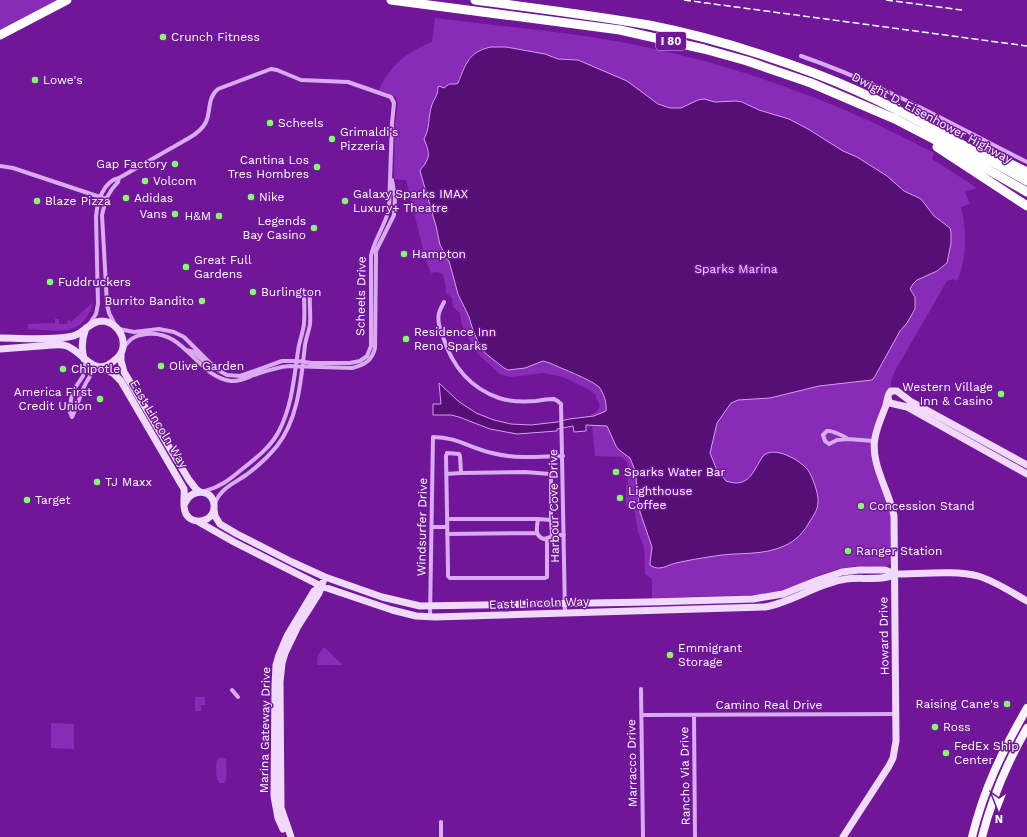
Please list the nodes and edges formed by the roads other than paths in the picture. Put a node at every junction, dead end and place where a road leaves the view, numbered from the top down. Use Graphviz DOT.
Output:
graph roads {
  1 [pos="67,0"];
  2 [pos="391,0"];
  3 [pos="475,0"];
  4 [pos="0,35"];
  5 [pos="801,56"];
  6 [pos="847,86"];
  7 [pos="856,102"];
  8 [pos="1027,162"];
  9 [pos="0,166"];
  10 [pos="1027,172"];
  11 [pos="391,176"];
  12 [pos="119,178"];
  13 [pos="1027,181"];
  14 [pos="1027,192"];
  15 [pos="100,198"];
  16 [pos="106,199"];
  17 [pos="1027,206"];
  18 [pos="304,293"];
  19 [pos="310,293"];
  20 [pos="373,294"];
  21 [pos="444,302"];
  22 [pos="87,327"];
  23 [pos="117,328"];
  24 [pos="0,338"];
  25 [pos="0,348"];
  26 [pos="122,350"];
  27 [pos="186,350"];
  28 [pos="85,360"];
  29 [pos="297,360"];
  30 [pos="304,362"];
  31 [pos="98,366"];
  32 [pos="296,366"];
  33 [pos="216,368"];
  34 [pos="227,375"];
  35 [pos="225,380"];
  36 [pos="900,394"];
  37 [pos="888,398"];
  38 [pos="895,404"];
  39 [pos="941,421"];
  40 [pos="879,424"];
  41 [pos="848,439"];
  42 [pos="874,441"];
  43 [pos="996,448"];
  44 [pos="992,455"];
  45 [pos="563,456"];
  46 [pos="1027,465"];
  47 [pos="461,473"];
  48 [pos="446,474"];
  49 [pos="1027,474"];
  50 [pos="201,492"];
  51 [pos="185,503"];
  52 [pos="214,507"];
  53 [pos="447,519"];
  54 [pos="538,519"];
  55 [pos="551,520"];
  56 [pos="197,521"];
  57 [pos="447,526"];
  58 [pos="432,527"];
  59 [pos="537,533"];
  60 [pos="447,534"];
  61 [pos="552,535"];
  62 [pos="564,535"];
  63 [pos="547,538"];
  64 [pos="895,574"];
  65 [pos="325,577"];
  66 [pos="321,586"];
  67 [pos="1027,601"];
  68 [pos="565,603"];
  69 [pos="430,606"];
  70 [pos="565,613"];
  71 [pos="430,616"];
  72 [pos="641,689"];
  73 [pos="232,690"];
  74 [pos="238,697"];
  75 [pos="1027,708"];
  76 [pos="896,714"];
  77 [pos="642,715"];
  78 [pos="694,715"];
  79 [pos="1027,728"];
  80 [pos="441,822"];
  81 [pos="286,837"];
  82 [pos="291,837"];
  83 [pos="441,837"];
  84 [pos="643,837"];
  85 [pos="695,837"];
  86 [pos="843,837"];
  87 [pos="972,837"];
  88 [pos="982,837"];
  1 -- 4 [label="highway"];
  2 -- 7 [label="highway, Dwight D. Eisenhower Highway / I 80"];
  3 -- 6 [label="highway, Dwight D. Eisenhower Highway / I 80"];
  5 -- 8 [label="street"];
  6 -- 10 [label="highway"];
  6 -- 13 [label="highway, Dwight D. Eisenhower Highway / I 80"];
  7 -- 14 [label="highway, Dwight D. Eisenhower Highway / I 80"];
  7 -- 17 [label="highway"];
  9 -- 15 [label="street"];
  11 -- 12 [label="street, Scheels Drive"];
  11 -- 20 [label="street, Scheels Drive"];
  11 -- 20 [label="street"];
  12 -- 15 [label="street, Scheels Drive"];
  12 -- 16 [label="street, Scheels Drive"];
  15 -- 16 [label="street"];
  15 -- 22 [label="street, Scheels Drive"];
  16 -- 23 [label="street, Scheels Drive"];
  18 -- 29 [label="street"];
  19 -- 30 [label="street"];
  20 -- 30 [label="street, Scheels Drive"];
  20 -- 30 [label="street"];
  21 -- 45 [label="street, Harbour Cove Drive"];
  22 -- 23 [label="street"];
  22 -- 24 [label="street"];
  22 -- 28 [label="street"];
  23 -- 26 [label="street"];
  23 -- 33 [label="street"];
  25 -- 28 [label="street"];
  26 -- 27 [label="street"];
  26 -- 31 [label="street"];
  26 -- 50 [label="street, East Lincoln Way"];
  27 -- 33 [label="street"];
  27 -- 35 [label="street"];
  28 -- 31 [label="street"];
  28 -- 31 [label="street"];
  29 -- 30 [label="street"];
  29 -- 32 [label="street"];
  29 -- 34 [label="street"];
  30 -- 32 [label="street"];
  30 -- 52 [label="street"];
  31 -- 51 [label="street, East Lincoln Way"];
  32 -- 35 [label="street"];
  32 -- 50 [label="street"];
  33 -- 34 [label="street"];
  34 -- 35 [label="street"];
  36 -- 37 [label="street"];
  36 -- 38 [label="street"];
  36 -- 39 [label="street"];
  37 -- 38 [label="street"];
  37 -- 40 [label="street, Howard Drive"];
  38 -- 39 [label="street"];
  38 -- 40 [label="street, Howard Drive"];
  39 -- 43 [label="street"];
  39 -- 44 [label="street"];
  40 -- 42 [label="street, Howard Drive"];
  41 -- 41 [label="street"];
  41 -- 42 [label="street"];
  42 -- 64 [label="street, Howard Drive"];
  43 -- 44 [label="street"];
  43 -- 46 [label="street"];
  44 -- 49 [label="street"];
  45 -- 58 [label="street, Windsurfer Drive"];
  45 -- 62 [label="street, Harbour Cove Drive"];
  47 -- 48 [label="street"];
  47 -- 48 [label="street"];
  47 -- 55 [label="street"];
  48 -- 53 [label="street"];
  50 -- 51 [label="street"];
  50 -- 52 [label="street"];
  51 -- 56 [label="street"];
  52 -- 56 [label="street"];
  52 -- 65 [label="street, East Lincoln Way"];
  53 -- 54 [label="street"];
  53 -- 57 [label="street"];
  54 -- 55 [label="street"];
  54 -- 59 [label="street"];
  55 -- 61 [label="street"];
  56 -- 66 [label="street, East Lincoln Way"];
  57 -- 58 [label="street"];
  57 -- 60 [label="street"];
  58 -- 69 [label="street, Windsurfer Drive"];
  59 -- 60 [label="street"];
  59 -- 63 [label="street"];
  60 -- 63 [label="street"];
  61 -- 62 [label="street"];
  61 -- 63 [label="street"];
  62 -- 68 [label="street, Harbour Cove Drive"];
  64 -- 67 [label="street, East Lincoln Way"];
  64 -- 68 [label="street, East Lincoln Way"];
  64 -- 70 [label="street, East Lincoln Way"];
  64 -- 76 [label="street, Howard Drive"];
  65 -- 66 [label="street, Marina Gateway Drive"];
  65 -- 69 [label="street, East Lincoln Way"];
  66 -- 71 [label="street, East Lincoln Way"];
  66 -- 81 [label="street, Marina Gateway Drive"];
  66 -- 82 [label="street, Marina Gateway Drive"];
  68 -- 69 [label="street, East Lincoln Way"];
  68 -- 70 [label="street, Harbour Cove Drive"];
  69 -- 71 [label="street, Windsurfer Drive"];
  70 -- 71 [label="street, East Lincoln Way"];
  72 -- 77 [label="street, Marracco Drive"];
  73 -- 74 [label="street"];
  75 -- 87 [label="main road"];
  76 -- 78 [label="street, Camino Real Drive"];
  76 -- 86 [label="street, Howard Drive"];
  77 -- 78 [label="street, Camino Real Drive"];
  77 -- 84 [label="street, Marracco Drive"];
  78 -- 85 [label="street, Rancho Via Drive"];
  79 -- 88 [label="main road"];
  80 -- 83 [label="street"];
}
